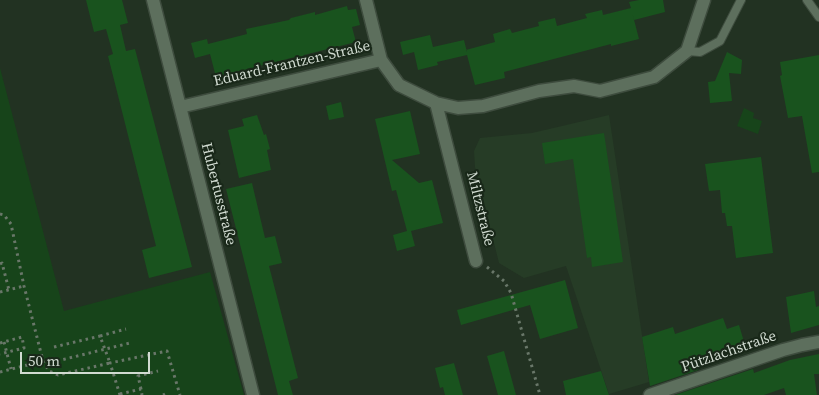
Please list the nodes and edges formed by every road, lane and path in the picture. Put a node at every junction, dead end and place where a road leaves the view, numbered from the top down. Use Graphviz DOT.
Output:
graph roads {
  1 [pos="153,0"];
  2 [pos="366,0"];
  3 [pos="704,0"];
  4 [pos="741,0"];
  5 [pos="807,0"];
  6 [pos="819,17"];
  7 [pos="687,51"];
  8 [pos="381,60"];
  9 [pos="436,103"];
  10 [pos="180,107"];
  11 [pos="0,214"];
  12 [pos="476,262"];
  13 [pos="0,264"];
  14 [pos="24,286"];
  15 [pos="9,290"];
  16 [pos="0,292"];
  17 [pos="126,328"];
  18 [pos="100,336"];
  19 [pos="2,342"];
  20 [pos="819,342"];
  21 [pos="130,343"];
  22 [pos="819,347"];
  23 [pos="54,348"];
  24 [pos="104,348"];
  25 [pos="6,353"];
  26 [pos="0,354"];
  27 [pos="43,361"];
  28 [pos="56,361"];
  29 [pos="110,363"];
  30 [pos="11,369"];
  31 [pos="158,370"];
  32 [pos="0,372"];
  33 [pos="141,389"];
  34 [pos="120,395"];
  35 [pos="142,395"];
  36 [pos="180,395"];
  37 [pos="253,395"];
  38 [pos="540,395"];
  39 [pos="650,395"];
  1 -- 10 [label="street, Hubertusstraße"];
  2 -- 8 [label="street, Eduard-Frantzen-Straße"];
  3 -- 7 [label="street"];
  4 -- 7 [label="lane"];
  5 -- 6 [label="lane"];
  7 -- 9 [label="street"];
  8 -- 9 [label="street"];
  8 -- 10 [label="street, Eduard-Frantzen-Straße"];
  9 -- 12 [label="street, Miltzstraße"];
  10 -- 37 [label="street, Hubertusstraße"];
  11 -- 14 [label="path"];
  12 -- 38 [label="path, Miltzstraße"];
  13 -- 15 [label="path"];
  14 -- 15 [label="path"];
  14 -- 27 [label="path"];
  15 -- 16 [label="path"];
  17 -- 18 [label="path"];
  18 -- 23 [label="path"];
  18 -- 24 [label="path"];
  19 -- 25 [label="path"];
  19 -- 25 [label="path"];
  20 -- 22 [label="street"];
  20 -- 39 [label="street, Pützlachstraße"];
  21 -- 24 [label="path"];
  24 -- 28 [label="path"];
  24 -- 29 [label="path"];
  25 -- 26 [label="path"];
  25 -- 30 [label="path"];
  27 -- 29 [label="path"];
  27 -- 30 [label="path"];
  29 -- 34 [label="path"];
  29 -- 36 [label="path"];
  30 -- 32 [label="path"];
  31 -- 33 [label="path"];
  33 -- 34 [label="path"];
  33 -- 35 [label="path"];
}
